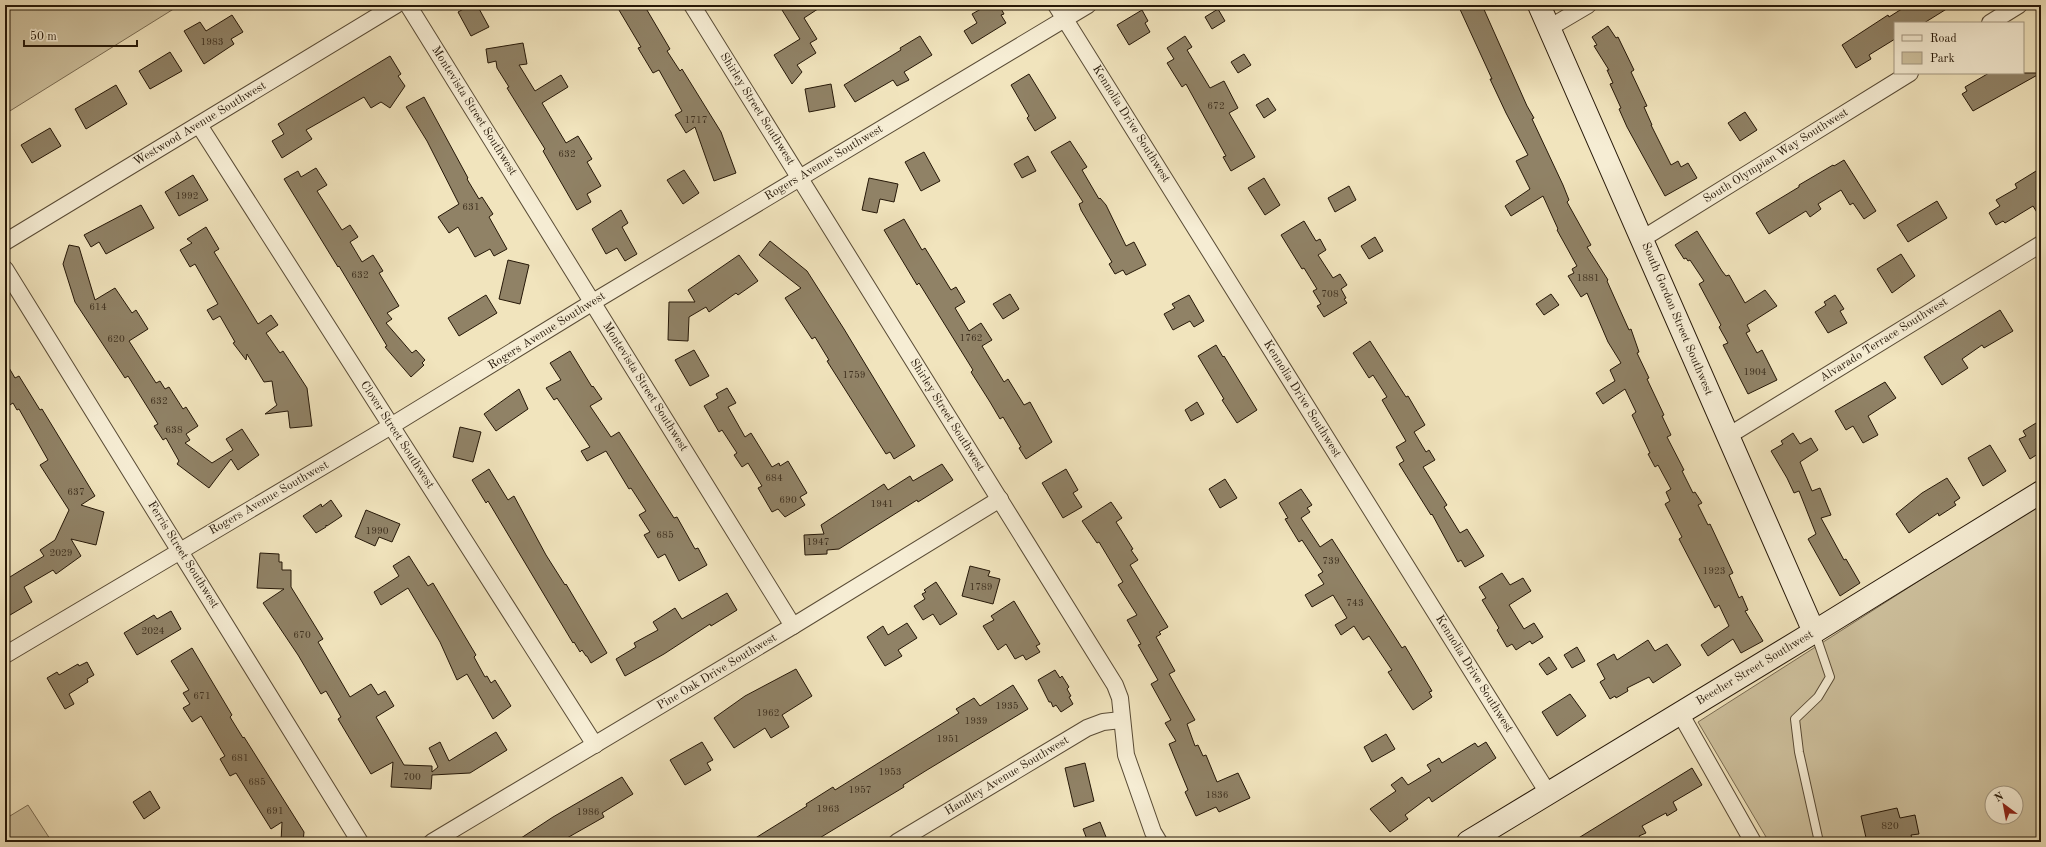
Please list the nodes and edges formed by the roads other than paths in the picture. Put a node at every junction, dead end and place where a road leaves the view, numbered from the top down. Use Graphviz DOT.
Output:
graph roads {
  1 [pos="396,5"];
  2 [pos="408,5"];
  3 [pos="692,5"];
  4 [pos="1056,5"];
  5 [pos="1088,5"];
  6 [pos="1539,5"];
  7 [pos="1588,5"];
  8 [pos="2019,5"];
  9 [pos="1065,19"];
  10 [pos="1992,22"];
  11 [pos="1549,28"];
  12 [pos="1908,74"];
  13 [pos="199,125"];
  14 [pos="799,178"];
  15 [pos="1642,239"];
  16 [pos="5,242"];
  17 [pos="2041,244"];
  18 [pos="5,269"];
  19 [pos="593,302"];
  20 [pos="391,426"];
  21 [pos="1728,436"];
  22 [pos="2041,492"];
  23 [pos="1000,499"];
  24 [pos="180,550"];
  25 [pos="793,626"];
  26 [pos="1814,632"];
  27 [pos="5,655"];
  28 [pos="1680,714"];
  29 [pos="1121,720"];
  30 [pos="595,745"];
  31 [pos="1548,793"];
  32 [pos="360,842"];
  33 [pos="432,842"];
  34 [pos="897,842"];
  35 [pos="1160,842"];
  36 [pos="1468,842"];
  37 [pos="1753,842"];
  38 [pos="1819,842"];
  1 -- 13 [label="street, Westwood Avenue Southwest"];
  2 -- 19 [label="street, Montevista Street Southwest"];
  3 -- 14 [label="street, Shirley Street Southwest"];
  4 -- 9 [label="street, Kennolia Drive Southwest"];
  5 -- 9 [label="street, Rogers Avenue Southwest"];
  6 -- 11 [label="street, South Gordon Street Southwest"];
  7 -- 11 [label="street"];
  8 -- 10 [label="street"];
  9 -- 14 [label="street, Rogers Avenue Southwest"];
  9 -- 31 [label="street, Kennolia Drive Southwest"];
  11 -- 15 [label="street, South Gordon Street Southwest"];
  12 -- 15 [label="street, South Olympian Way Southwest"];
  13 -- 16 [label="street, Westwood Avenue Southwest"];
  13 -- 20 [label="street, Clover Street Southwest"];
  14 -- 19 [label="street, Rogers Avenue Southwest"];
  14 -- 23 [label="street, Shirley Street Southwest"];
  15 -- 21 [label="street, South Gordon Street Southwest"];
  17 -- 21 [label="street, Alvarado Terrace Southwest"];
  18 -- 24 [label="street, Ferris Street Southwest"];
  19 -- 20 [label="street, Rogers Avenue Southwest"];
  19 -- 25 [label="street, Montevista Street Southwest"];
  20 -- 24 [label="street, Rogers Avenue Southwest"];
  20 -- 30 [label="street, Clover Street Southwest"];
  21 -- 26 [label="street, South Gordon Street Southwest"];
  22 -- 26 [label="street, Beecher Street Southwest"];
  23 -- 25 [label="street, Pine Oak Drive Southwest"];
  23 -- 29 [label="street, Shirley Street Southwest"];
  24 -- 27 [label="street, Rogers Avenue Southwest"];
  24 -- 32 [label="street, Ferris Street Southwest"];
  25 -- 30 [label="street, Pine Oak Drive Southwest"];
  26 -- 28 [label="street, Beecher Street Southwest"];
  26 -- 38 [label="lane"];
  28 -- 31 [label="street, Beecher Street Southwest"];
  28 -- 37 [label="street"];
  29 -- 34 [label="street, Handley Avenue Southwest"];
  29 -- 35 [label="street, Shirley Street Southwest"];
  30 -- 33 [label="street, Pine Oak Drive Southwest"];
  31 -- 36 [label="street, Beecher Street Southwest"];
}
